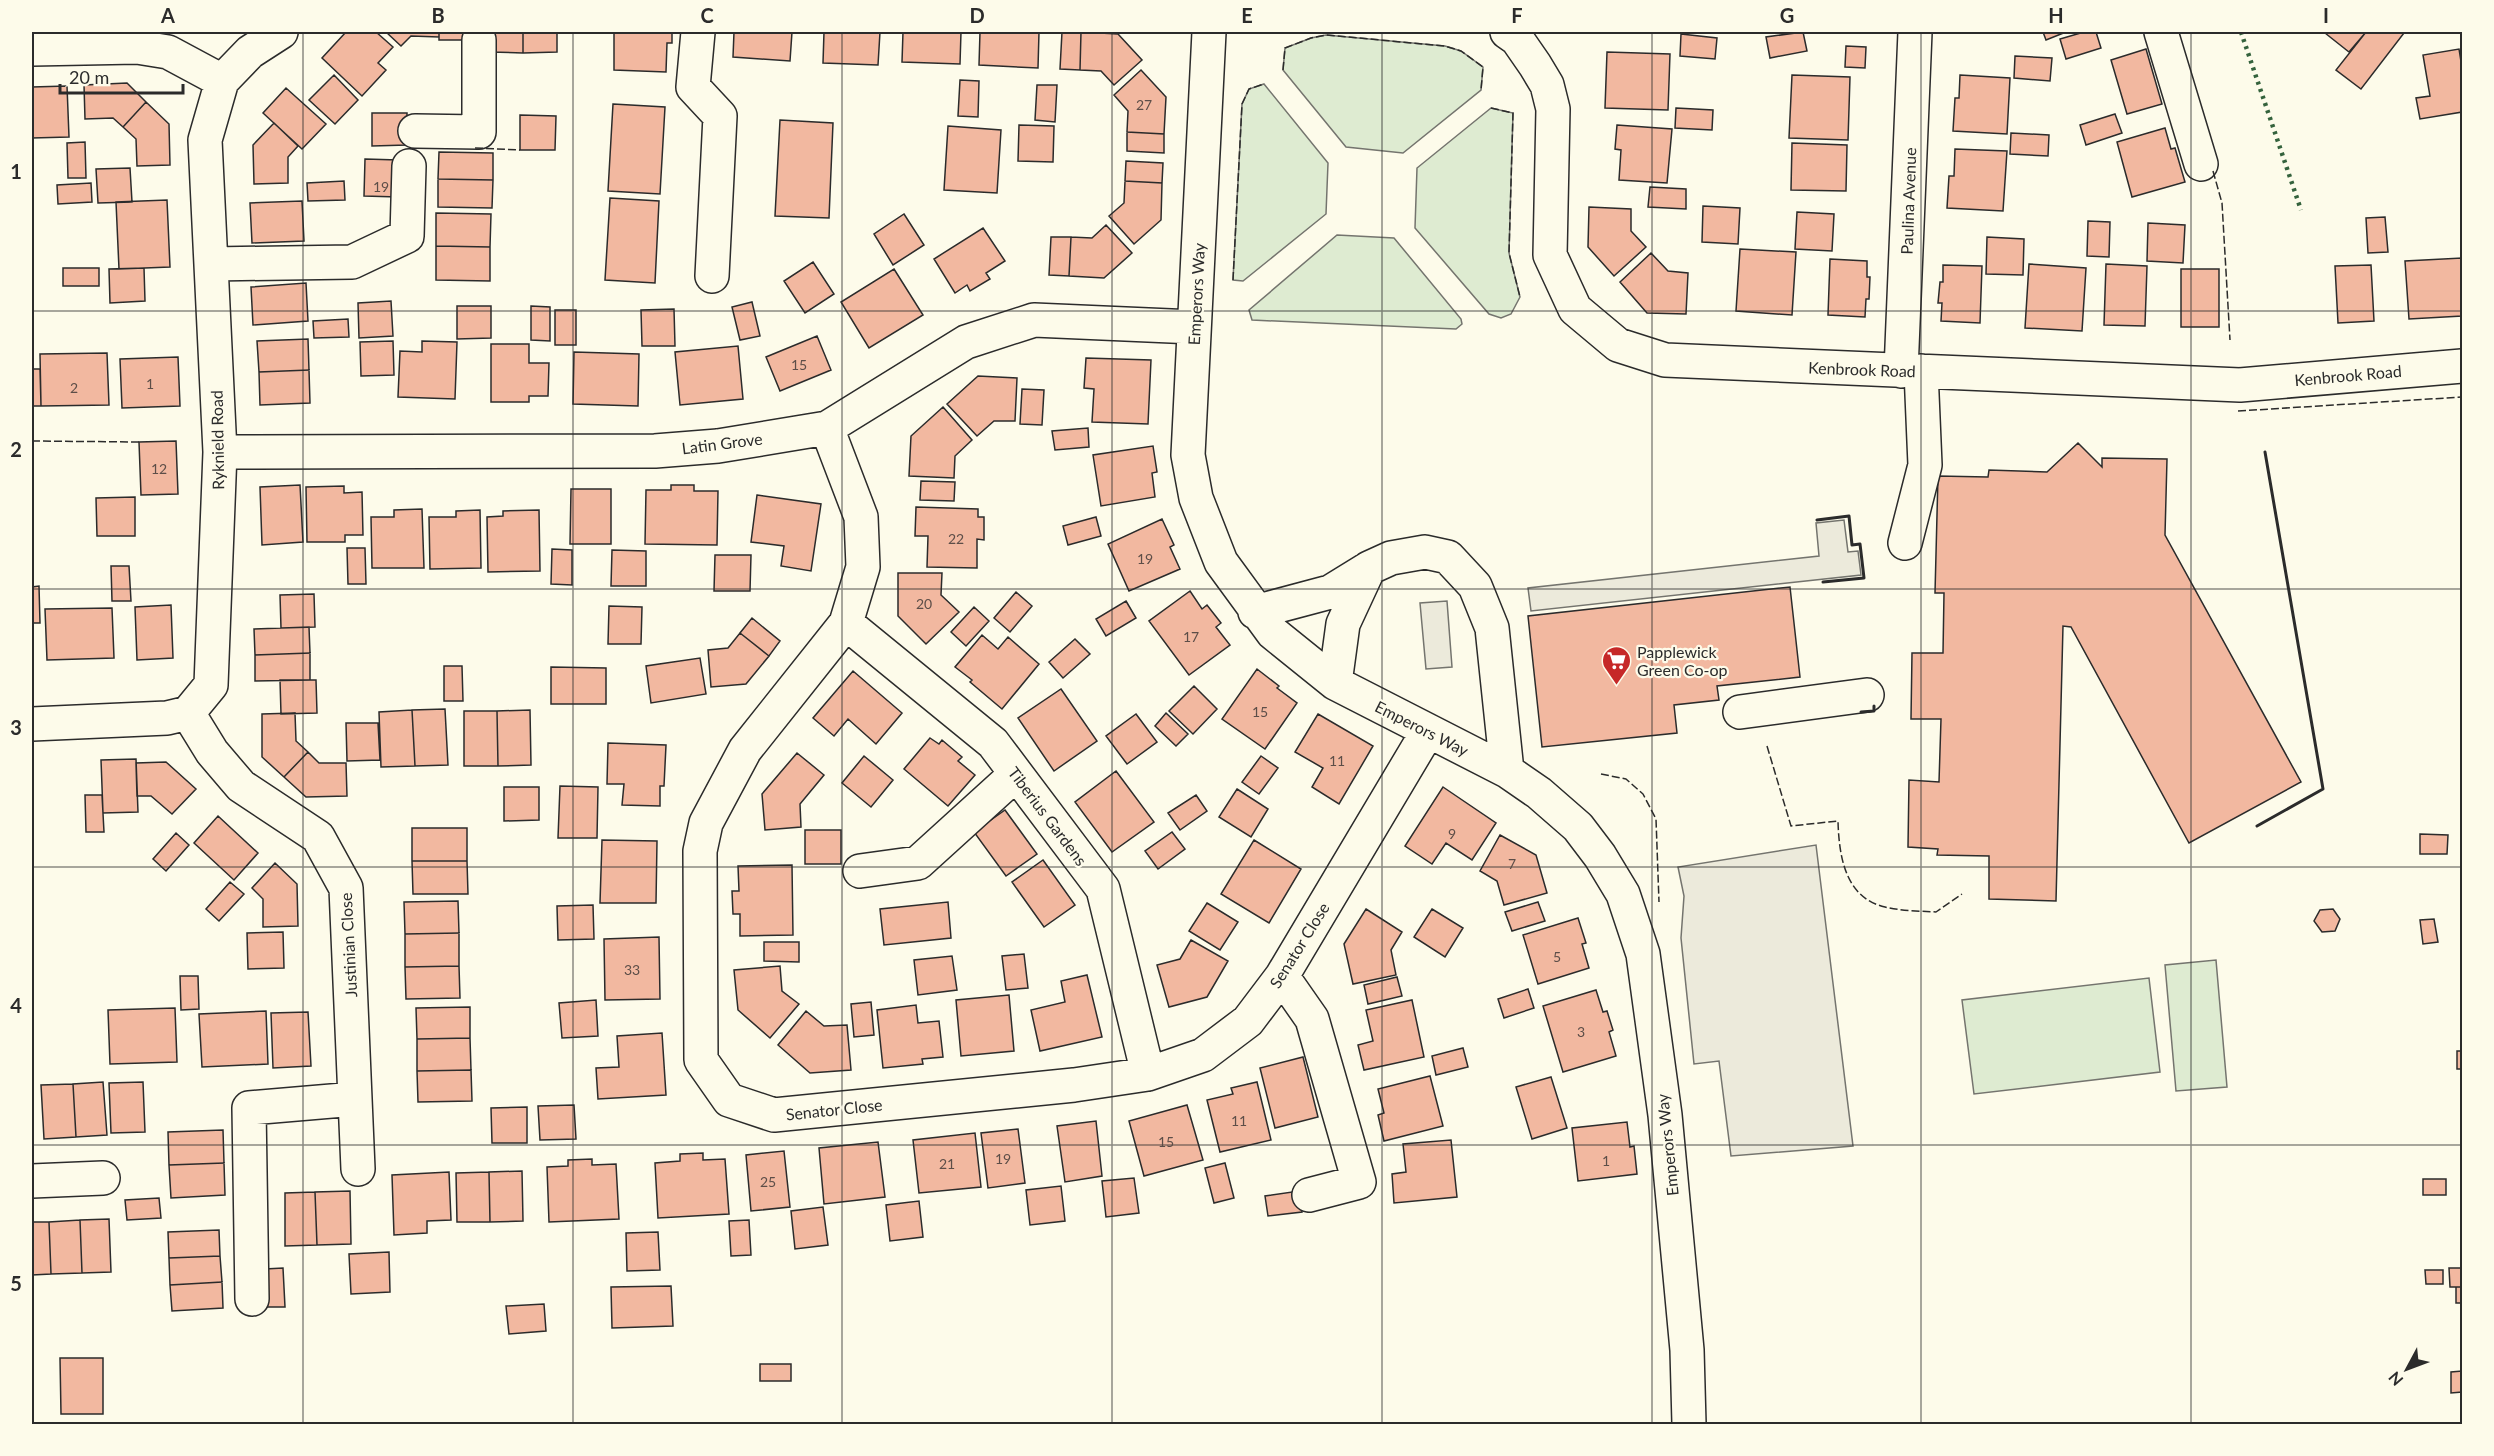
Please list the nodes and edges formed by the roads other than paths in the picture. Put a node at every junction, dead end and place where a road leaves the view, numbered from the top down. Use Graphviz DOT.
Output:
graph roads {
  1 [pos="281,32"];
  2 [pos="698,32"];
  3 [pos="1209,32"];
  4 [pos="1507,32"];
  5 [pos="1915,32"];
  6 [pos="2161,32"];
  7 [pos="479,40"];
  8 [pos="32,49"];
  9 [pos="222,81"];
  10 [pos="415,131"];
  11 [pos="2201,164"];
  12 [pos="409,166"];
  13 [pos="211,264"];
  14 [pos="712,276"];
  15 [pos="1194,327"];
  16 [pos="2463,366"];
  17 [pos="1911,371"];
  18 [pos="827,428"];
  19 [pos="220,452"];
  20 [pos="1905,543"];
  21 [pos="1369,568"];
  22 [pos="1255,612"];
  23 [pos="846,623"];
  24 [pos="1335,683"];
  25 [pos="1868,695"];
  26 [pos="1740,712"];
  27 [pos="188,713"];
  28 [pos="32,724"];
  29 [pos="1428,731"];
  30 [pos="1507,771"];
  31 [pos="1016,774"];
  32 [pos="860,871"];
  33 [pos="1282,976"];
  34 [pos="1148,1074"];
  35 [pos="355,1099"];
  36 [pos="358,1169"];
  37 [pos="103,1178"];
  38 [pos="32,1181"];
  39 [pos="1309,1196"];
  40 [pos="252,1299"];
  41 [pos="1689,1425"];
  1 -- 9 [label="street, Ryknield Road"];
  2 -- 14 [label="street"];
  3 -- 15 [label="street, Emperors Way"];
  4 -- 17 [label="street, Kenbrook Road"];
  5 -- 17 [label="street, Paulina Avenue"];
  6 -- 11 [label="street"];
  7 -- 10 [label="street"];
  8 -- 9 [label="street"];
  9 -- 13 [label="street, Ryknield Road"];
  12 -- 13 [label="street"];
  13 -- 19 [label="street, Ryknield Road"];
  15 -- 18 [label="street, Latin Grove"];
  15 -- 22 [label="street, Emperors Way"];
  16 -- 17 [label="street, Kenbrook Road"];
  17 -- 20 [label="street, Paulina Avenue"];
  18 -- 19 [label="street, Latin Grove"];
  18 -- 23 [label="street, Senator Close"];
  19 -- 27 [label="street, Ryknield Road"];
  21 -- 22 [label="street"];
  21 -- 24 [label="street"];
  21 -- 30 [label="street"];
  22 -- 24 [label="street, Emperors Way"];
  23 -- 31 [label="street, Tiberius Gardens"];
  23 -- 34 [label="street, Senator Close"];
  24 -- 29 [label="street, Emperors Way"];
  25 -- 26 [label="street"];
  27 -- 28 [label="street"];
  27 -- 35 [label="street, Justinian Close"];
  29 -- 30 [label="street, Emperors Way"];
  29 -- 33 [label="street, Senator Close"];
  30 -- 41 [label="street, Emperors Way"];
  31 -- 32 [label="street"];
  31 -- 34 [label="street, Tiberius Gardens"];
  33 -- 34 [label="street, Senator Close"];
  33 -- 39 [label="street"];
  35 -- 36 [label="street, Justinian Close"];
  35 -- 40 [label="street"];
  37 -- 38 [label="street"];
}
